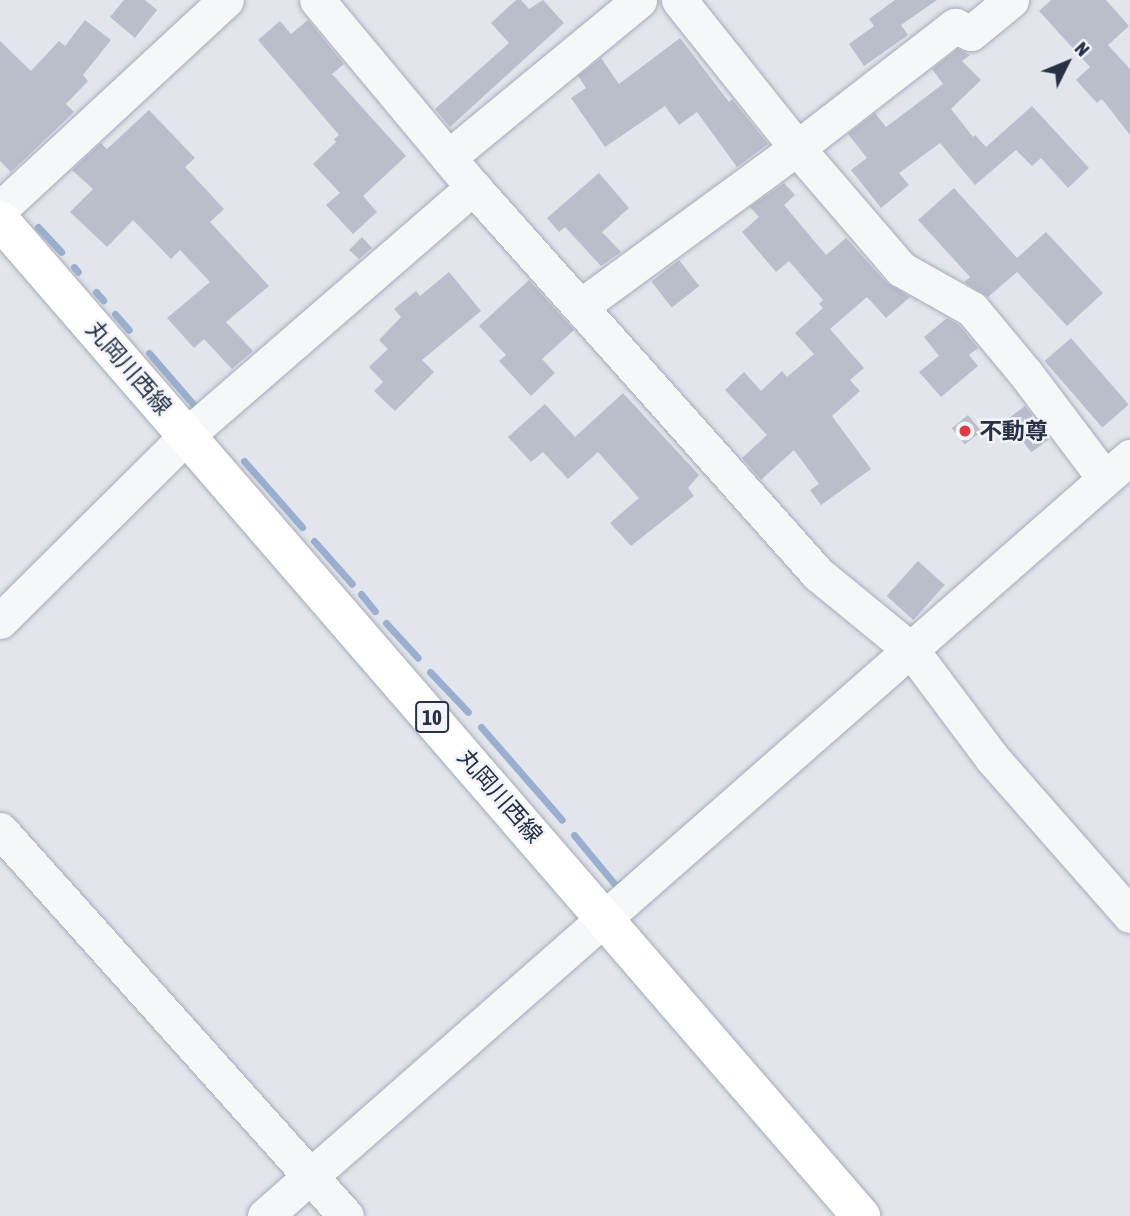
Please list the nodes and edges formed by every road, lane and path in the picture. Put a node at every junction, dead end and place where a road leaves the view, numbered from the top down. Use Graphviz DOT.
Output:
graph roads {
  1 [pos="226,0"];
  2 [pos="317,0"];
  3 [pos="639,0"];
  4 [pos="679,0"];
  5 [pos="1011,0"];
  6 [pos="954,19"];
  7 [pos="797,148"];
  8 [pos="450,156"];
  9 [pos="472,187"];
  10 [pos="0,209"];
  11 [pos="0,220"];
  12 [pos="580,306"];
  13 [pos="187,435"];
  14 [pos="1117,468"];
  15 [pos="0,621"];
  16 [pos="912,651"];
  17 [pos="0,830"];
  18 [pos="1130,915"];
  19 [pos="605,918"];
  20 [pos="311,1175"];
  21 [pos="265,1216"];
  22 [pos="346,1216"];
  23 [pos="861,1216"];
  1 -- 10 [label="street"];
  2 -- 8 [label="street"];
  3 -- 8 [label="street"];
  4 -- 7 [label="street"];
  5 -- 6 [label="street"];
  6 -- 7 [label="street"];
  7 -- 12 [label="street"];
  7 -- 14 [label="street"];
  8 -- 9 [label="street"];
  9 -- 12 [label="street"];
  9 -- 13 [label="street"];
  11 -- 13 [label="main road, 丸岡川西線 / 10"];
  12 -- 16 [label="street"];
  13 -- 15 [label="street"];
  13 -- 19 [label="main road, 丸岡川西線 / 10"];
  14 -- 16 [label="street"];
  16 -- 18 [label="street"];
  16 -- 19 [label="street"];
  17 -- 20 [label="street"];
  19 -- 20 [label="street"];
  19 -- 23 [label="main road, 丸岡川西線 / 10"];
  20 -- 21 [label="street"];
  20 -- 22 [label="street"];
}
